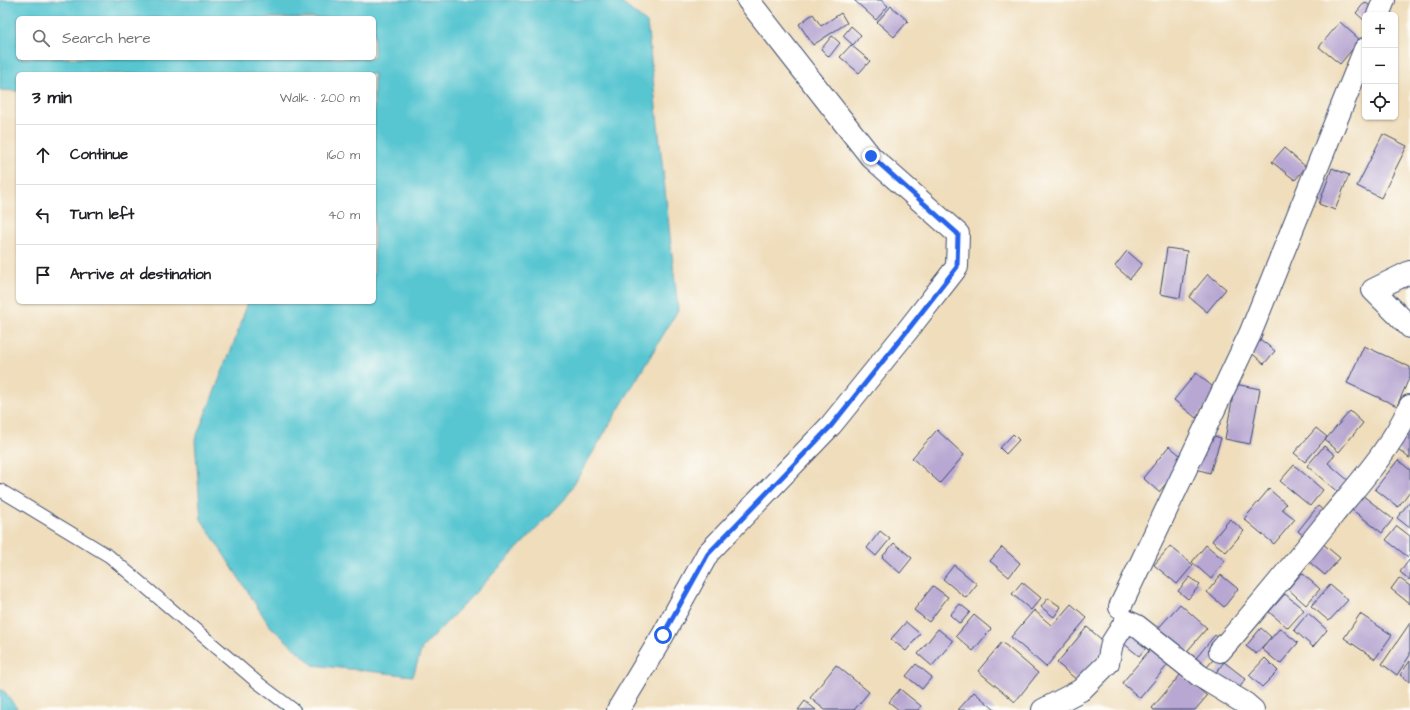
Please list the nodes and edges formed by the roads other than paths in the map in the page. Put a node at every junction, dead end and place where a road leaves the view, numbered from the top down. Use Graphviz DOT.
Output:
graph roads {
  1 [pos="748,0"];
  2 [pos="1384,0"];
  3 [pos="1379,12"];
  4 [pos="1362,56"];
  5 [pos="1410,272"];
  6 [pos="1410,327"];
  7 [pos="1410,406"];
  8 [pos="0,490"];
  9 [pos="1120,607"];
  10 [pos="1220,651"];
  11 [pos="294,710"];
  12 [pos="618,710"];
  13 [pos="1043,710"];
  14 [pos="1253,710"];
  1 -- 12 [label="street"];
  2 -- 3 [label="street"];
  4 -- 9 [label="street"];
  5 -- 6 [label="street"];
  7 -- 10 [label="street"];
  8 -- 11 [label="lane"];
  13 -- 14 [label="street"];
}
